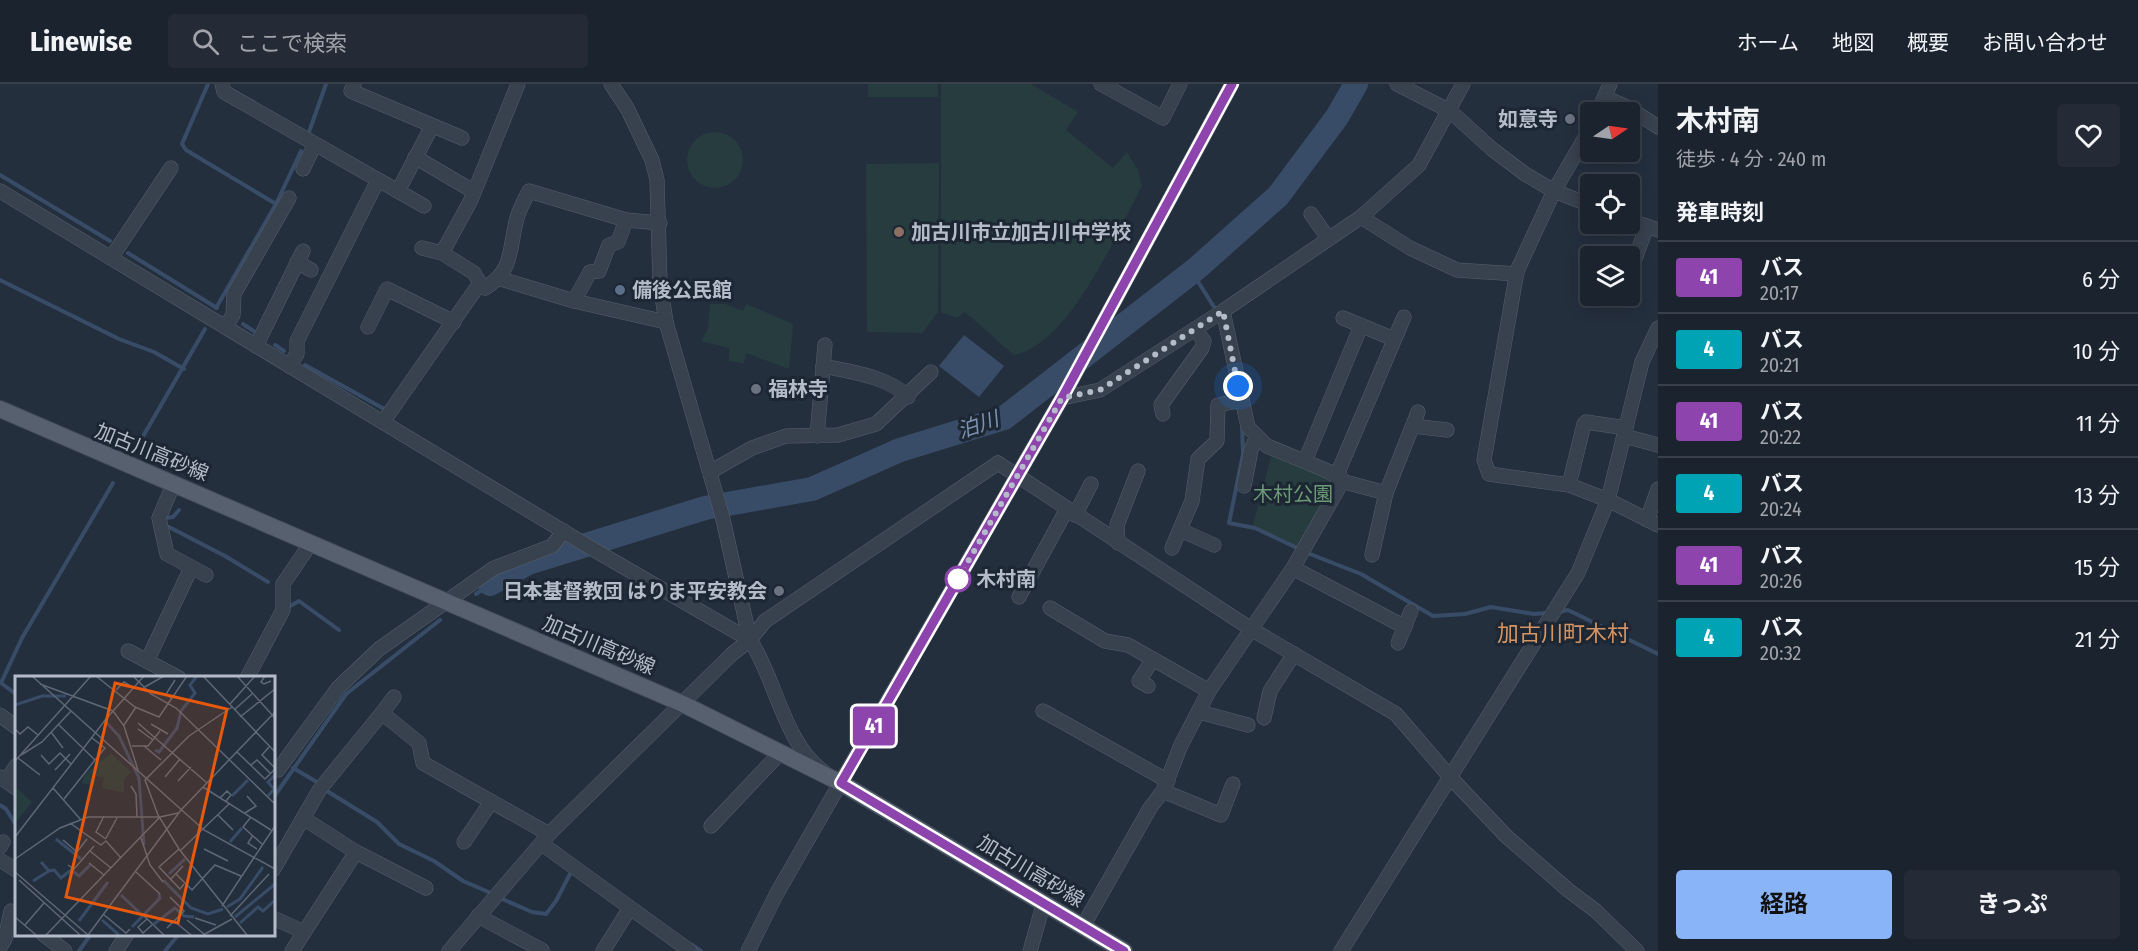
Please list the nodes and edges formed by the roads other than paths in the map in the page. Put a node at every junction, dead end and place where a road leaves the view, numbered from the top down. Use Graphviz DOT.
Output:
graph roads {
  1 [pos="222,84"];
  2 [pos="354,84"];
  3 [pos="518,84"];
  4 [pos="611,84"];
  5 [pos="1101,84"];
  6 [pos="1180,84"];
  7 [pos="1232,84"];
  8 [pos="1397,84"];
  9 [pos="1463,84"];
  10 [pos="1610,84"];
  11 [pos="1606,98"];
  12 [pos="1604,102"];
  13 [pos="1450,111"];
  14 [pos="1657,125"];
  15 [pos="432,126"];
  16 [pos="462,138"];
  17 [pos="315,144"];
  18 [pos="1580,146"];
  19 [pos="415,157"];
  20 [pos="171,168"];
  21 [pos="303,169"];
  22 [pos="378,180"];
  23 [pos="0,191"];
  24 [pos="398,191"];
  25 [pos="473,191"];
  26 [pos="1554,191"];
  27 [pos="289,198"];
  28 [pos="1580,201"];
  29 [pos="424,206"];
  30 [pos="1311,214"];
  31 [pos="1361,218"];
  32 [pos="626,220"];
  33 [pos="660,223"];
  34 [pos="1654,227"];
  35 [pos="1328,238"];
  36 [pos="422,248"];
  37 [pos="442,253"];
  38 [pos="1640,254"];
  39 [pos="111,258"];
  40 [pos="311,270"];
  41 [pos="1517,274"];
  42 [pos="501,279"];
  43 [pos="480,283"];
  44 [pos="574,301"];
  45 [pos="1223,311"];
  46 [pos="1404,317"];
  47 [pos="1343,318"];
  48 [pos="454,322"];
  49 [pos="666,322"];
  50 [pos="1361,326"];
  51 [pos="225,327"];
  52 [pos="368,327"];
  53 [pos="1658,328"];
  54 [pos="1195,329"];
  55 [pos="1394,339"];
  56 [pos="825,345"];
  57 [pos="256,346"];
  58 [pos="289,366"];
  59 [pos="823,366"];
  60 [pos="931,372"];
  61 [pos="1324,373"];
  62 [pos="1338,378"];
  63 [pos="908,397"];
  64 [pos="1062,398"];
  65 [pos="1242,399"];
  66 [pos="0,409"];
  67 [pos="1419,412"];
  68 [pos="1163,414"];
  69 [pos="383,422"];
  70 [pos="1413,426"];
  71 [pos="1447,430"];
  72 [pos="1625,432"];
  73 [pos="817,436"];
  74 [pos="1257,436"];
  75 [pos="1658,445"];
  76 [pos="1305,461"];
  77 [pos="1138,471"];
  78 [pos="710,472"];
  79 [pos="1017,477"];
  80 [pos="1341,481"];
  81 [pos="174,483"];
  82 [pos="1091,484"];
  83 [pos="1569,485"];
  84 [pos="1244,486"];
  85 [pos="1658,489"];
  86 [pos="1386,493"];
  87 [pos="1608,500"];
  88 [pos="1071,512"];
  89 [pos="1653,523"];
  90 [pos="1180,530"];
  91 [pos="564,532"];
  92 [pos="311,543"];
  93 [pos="1118,543"];
  94 [pos="1214,545"];
  95 [pos="1172,548"];
  96 [pos="1372,555"];
  97 [pos="1293,567"];
  98 [pos="191,568"];
  99 [pos="206,575"];
  100 [pos="1019,597"];
  101 [pos="445,601"];
  102 [pos="1050,608"];
  103 [pos="1411,611"];
  104 [pos="1405,627"];
  105 [pos="1251,629"];
  106 [pos="750,640"];
  107 [pos="1398,643"];
  108 [pos="128,651"];
  109 [pos="1294,654"];
  110 [pos="1153,659"];
  111 [pos="147,661"];
  112 [pos="175,676"];
  113 [pos="248,676"];
  114 [pos="1148,686"];
  115 [pos="1209,691"];
  116 [pos="394,697"];
  117 [pos="682,704"];
  118 [pos="1043,711"];
  119 [pos="1199,711"];
  120 [pos="382,713"];
  121 [pos="0,715"];
  122 [pos="1264,718"];
  123 [pos="1248,725"];
  124 [pos="15,726"];
  125 [pos="780,753"];
  126 [pos="15,768"];
  127 [pos="278,770"];
  128 [pos="1450,777"];
  129 [pos="8,782"];
  130 [pos="841,783"];
  131 [pos="1233,784"];
  132 [pos="1166,786"];
  133 [pos="491,802"];
  134 [pos="303,818"];
  135 [pos="711,826"];
  136 [pos="546,839"];
  137 [pos="464,842"];
  138 [pos="356,852"];
  139 [pos="0,860"];
  140 [pos="274,868"];
  141 [pos="15,869"];
  142 [pos="426,888"];
  143 [pos="1044,902"];
  144 [pos="630,908"];
  145 [pos="9,910"];
  146 [pos="477,916"];
  147 [pos="274,918"];
  148 [pos="1083,926"];
  149 [pos="302,932"];
  150 [pos="46,936"];
  151 [pos="126,936"];
  152 [pos="0,947"];
  153 [pos="542,950"];
  154 [pos="597,950"];
  155 [pos="65,951"];
  156 [pos="116,951"];
  157 [pos="292,951"];
  158 [pos="449,951"];
  159 [pos="690,951"];
  160 [pos="748,951"];
  161 [pos="1030,951"];
  162 [pos="1124,951"];
  163 [pos="1341,951"];
  164 [pos="1636,951"];
  1 -- 17 [label="street"];
  2 -- 15 [label="street"];
  3 -- 25 [label="street"];
  4 -- 33 [label="street"];
  5 -- 6 [label="street"];
  7 -- 64 [label="street"];
  8 -- 13 [label="street"];
  9 -- 13 [label="street"];
  10 -- 11 [label="street"];
  11 -- 12 [label="street"];
  11 -- 14 [label="street"];
  13 -- 26 [label="street"];
  13 -- 31 [label="street"];
  15 -- 16 [label="street"];
  15 -- 19 [label="street"];
  17 -- 21 [label="street"];
  17 -- 22 [label="street"];
  18 -- 26 [label="street"];
  19 -- 24 [label="street"];
  19 -- 25 [label="street"];
  20 -- 39 [label="street"];
  22 -- 24 [label="street"];
  22 -- 58 [label="street"];
  23 -- 39 [label="street"];
  24 -- 29 [label="street"];
  25 -- 37 [label="street"];
  26 -- 28 [label="street"];
  26 -- 41 [label="street"];
  27 -- 51 [label="street"];
  30 -- 35 [label="street"];
  31 -- 35 [label="street"];
  31 -- 41 [label="street"];
  32 -- 33 [label="street"];
  32 -- 42 [label="street"];
  32 -- 44 [label="street"];
  33 -- 49 [label="street"];
  34 -- 38 [label="street"];
  35 -- 45 [label="street"];
  36 -- 37 [label="street"];
  37 -- 43 [label="street"];
  39 -- 51 [label="street"];
  40 -- 57 [label="street"];
  41 -- 83 [label="street"];
  42 -- 43 [label="street"];
  42 -- 44 [label="street"];
  43 -- 48 [label="street"];
  44 -- 49 [label="street"];
  45 -- 54 [label="street"];
  45 -- 65 [label="street"];
  46 -- 55 [label="street"];
  47 -- 50 [label="street"];
  48 -- 52 [label="street"];
  48 -- 69 [label="street"];
  49 -- 78 [label="street"];
  50 -- 55 [label="street"];
  50 -- 62 [label="street"];
  51 -- 57 [label="street"];
  53 -- 72 [label="street"];
  54 -- 64 [label="street"];
  54 -- 68 [label="street"];
  55 -- 80 [label="street"];
  56 -- 59 [label="street"];
  57 -- 58 [label="street"];
  58 -- 69 [label="street"];
  59 -- 63 [label="street"];
  59 -- 73 [label="street"];
  60 -- 63 [label="street"];
  61 -- 62 [label="street"];
  62 -- 76 [label="street"];
  63 -- 73 [label="street"];
  64 -- 79 [label="street"];
  65 -- 74 [label="street"];
  65 -- 90 [label="street"];
  66 -- 81 [label="main road, 加古川高砂線"];
  67 -- 70 [label="street"];
  69 -- 91 [label="street"];
  70 -- 71 [label="street"];
  70 -- 86 [label="street"];
  72 -- 75 [label="street"];
  72 -- 83 [label="street"];
  72 -- 87 [label="street"];
  73 -- 78 [label="street"];
  74 -- 76 [label="street"];
  74 -- 84 [label="street"];
  76 -- 80 [label="street"];
  77 -- 93 [label="street"];
  78 -- 106 [label="street"];
  79 -- 88 [label="street"];
  79 -- 106 [label="street"];
  79 -- 130 [label="street"];
  80 -- 86 [label="street"];
  80 -- 97 [label="street"];
  81 -- 92 [label="main road, 加古川高砂線"];
  81 -- 98 [label="street"];
  82 -- 88 [label="street"];
  83 -- 87 [label="street"];
  85 -- 89 [label="street"];
  86 -- 96 [label="street"];
  87 -- 89 [label="street"];
  87 -- 128 [label="street"];
  88 -- 93 [label="street"];
  88 -- 100 [label="street"];
  90 -- 94 [label="street"];
  90 -- 95 [label="street"];
  91 -- 101 [label="street"];
  91 -- 106 [label="street"];
  92 -- 101 [label="main road, 加古川高砂線"];
  92 -- 113 [label="street"];
  93 -- 105 [label="street"];
  97 -- 104 [label="street"];
  97 -- 105 [label="street"];
  98 -- 99 [label="street"];
  98 -- 111 [label="street"];
  101 -- 117 [label="main road, 加古川高砂線"];
  101 -- 127 [label="street"];
  102 -- 110 [label="street"];
  103 -- 104 [label="street"];
  104 -- 107 [label="street"];
  105 -- 109 [label="street"];
  105 -- 115 [label="street"];
  106 -- 117 [label="street"];
  106 -- 130 [label="street"];
  108 -- 111 [label="street"];
  109 -- 122 [label="street"];
  109 -- 128 [label="street"];
  110 -- 114 [label="street"];
  110 -- 115 [label="street"];
  111 -- 112 [label="street"];
  115 -- 119 [label="street"];
  116 -- 120 [label="street"];
  117 -- 125 [label="main road, 加古川高砂線"];
  117 -- 136 [label="street"];
  118 -- 132 [label="street"];
  119 -- 123 [label="street"];
  119 -- 132 [label="street"];
  120 -- 133 [label="street"];
  120 -- 134 [label="street"];
  121 -- 124 [label="street"];
  125 -- 130 [label="main road, 加古川高砂線"];
  125 -- 135 [label="street"];
  126 -- 129 [label="street"];
  128 -- 163 [label="street"];
  128 -- 164 [label="street"];
  130 -- 143 [label="main road, 加古川高砂線"];
  130 -- 160 [label="street"];
  131 -- 132 [label="street"];
  132 -- 148 [label="street"];
  133 -- 136 [label="street"];
  133 -- 137 [label="street"];
  134 -- 138 [label="street"];
  134 -- 140 [label="street"];
  136 -- 144 [label="street"];
  136 -- 146 [label="street"];
  138 -- 142 [label="street"];
  138 -- 149 [label="street"];
  139 -- 141 [label="street"];
  143 -- 148 [label="main road, 加古川高砂線"];
  143 -- 161 [label="street"];
  144 -- 154 [label="street"];
  144 -- 159 [label="street"];
  145 -- 152 [label="street"];
  146 -- 153 [label="street"];
  146 -- 158 [label="street"];
  147 -- 149 [label="street"];
  148 -- 162 [label="main road, 加古川高砂線"];
  149 -- 157 [label="street"];
  150 -- 155 [label="street"];
  151 -- 156 [label="street"];
}
